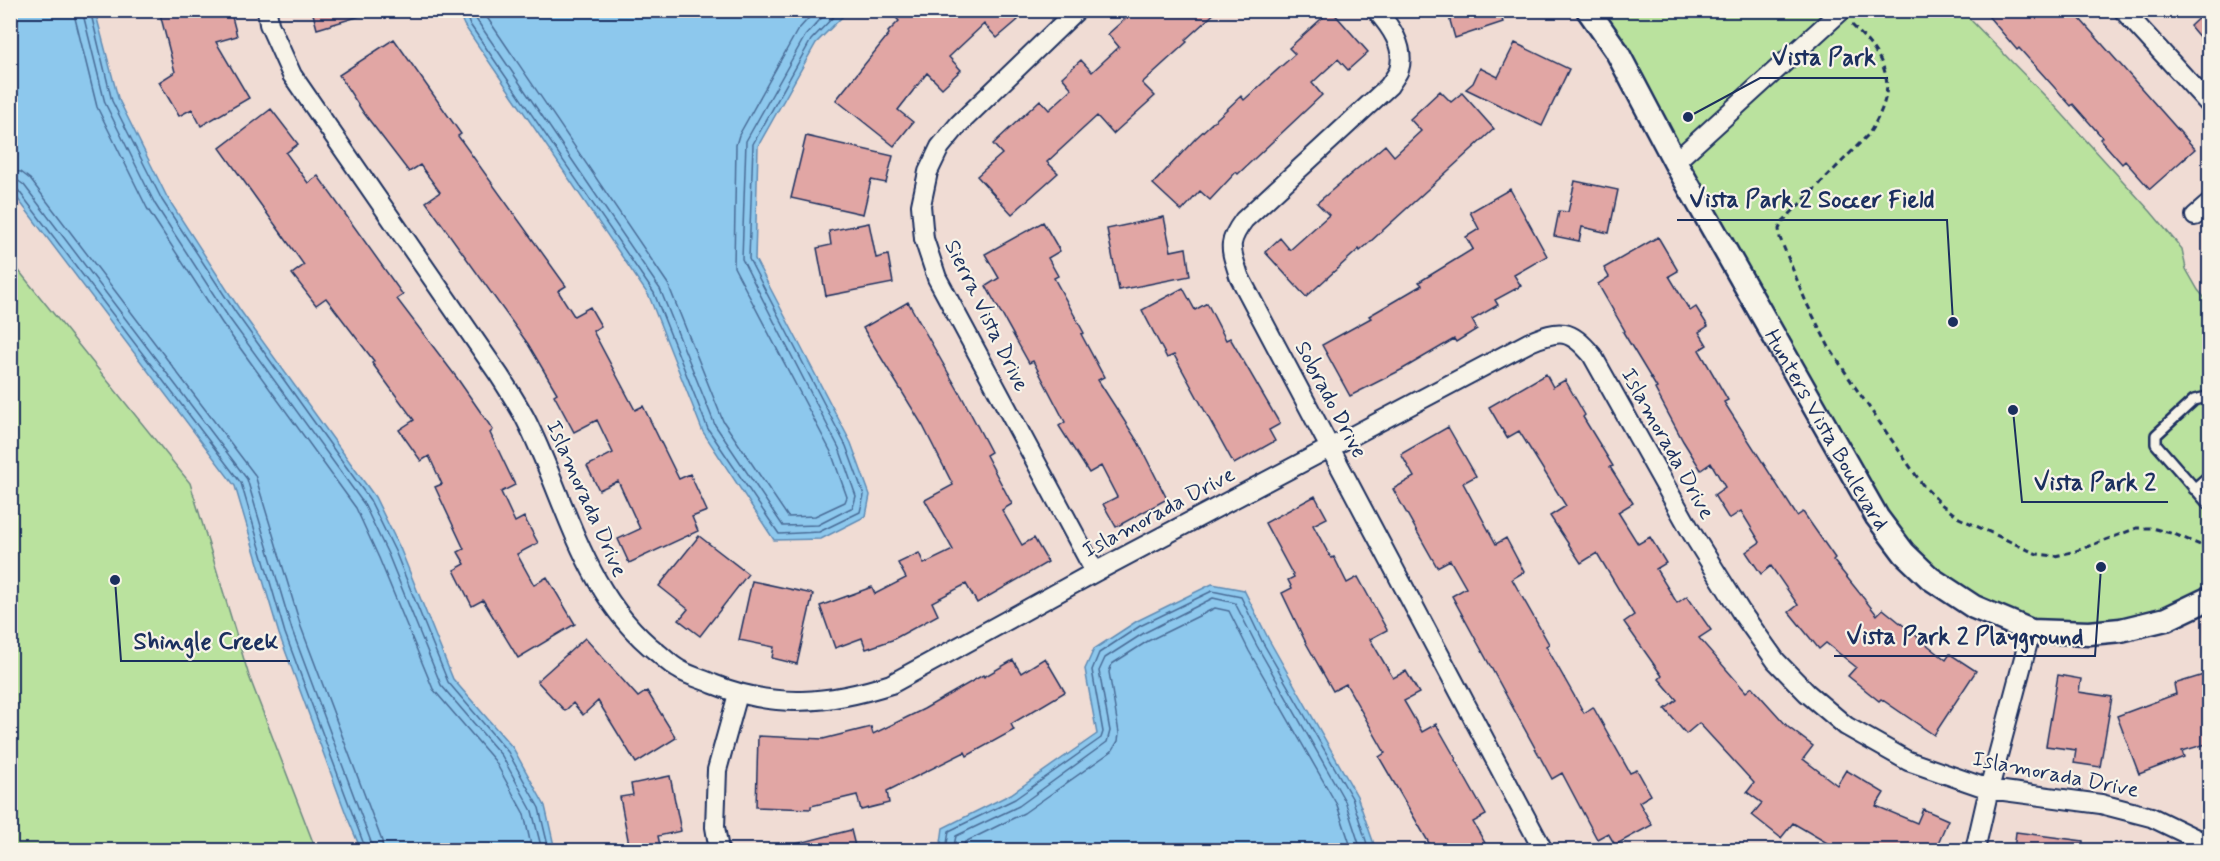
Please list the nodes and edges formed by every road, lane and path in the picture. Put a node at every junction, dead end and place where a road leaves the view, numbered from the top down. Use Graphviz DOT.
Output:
graph roads {
  1 [pos="267,10"];
  2 [pos="1077,10"];
  3 [pos="1376,10"];
  4 [pos="1588,10"];
  5 [pos="2123,10"];
  6 [pos="1841,12"];
  7 [pos="2210,105"];
  8 [pos="1675,162"];
  9 [pos="2210,203"];
  10 [pos="2195,216"];
  11 [pos="2210,399"];
  12 [pos="1330,446"];
  13 [pos="2210,475"];
  14 [pos="2194,489"];
  15 [pos="2210,506"];
  16 [pos="2210,549"];
  17 [pos="1095,572"];
  18 [pos="2210,598"];
  19 [pos="2031,632"];
  20 [pos="738,694"];
  21 [pos="1989,789"];
  22 [pos="2208,843"];
  23 [pos="719,850"];
  24 [pos="1543,850"];
  25 [pos="1975,850"];
  1 -- 20 [label="street, Islamorada Drive"];
  2 -- 17 [label="street, Sierra Vista Drive"];
  3 -- 12 [label="street, Sobrado Drive"];
  4 -- 8 [label="street, Hunters Vista Boulevard"];
  5 -- 7 [label="street"];
  6 -- 8 [label="street"];
  6 -- 16 [label="path"];
  8 -- 19 [label="street, Hunters Vista Boulevard"];
  9 -- 10 [label="street"];
  11 -- 14 [label="lane"];
  12 -- 17 [label="street, Islamorada Drive"];
  12 -- 21 [label="street, Islamorada Drive"];
  12 -- 24 [label="street, Sobrado Drive"];
  13 -- 14 [label="lane"];
  14 -- 15 [label="lane"];
  17 -- 20 [label="street, Islamorada Drive"];
  18 -- 19 [label="street, Hunters Vista Boulevard"];
  19 -- 21 [label="street"];
  20 -- 23 [label="street"];
  21 -- 22 [label="street, Islamorada Drive"];
  21 -- 25 [label="street"];
}
